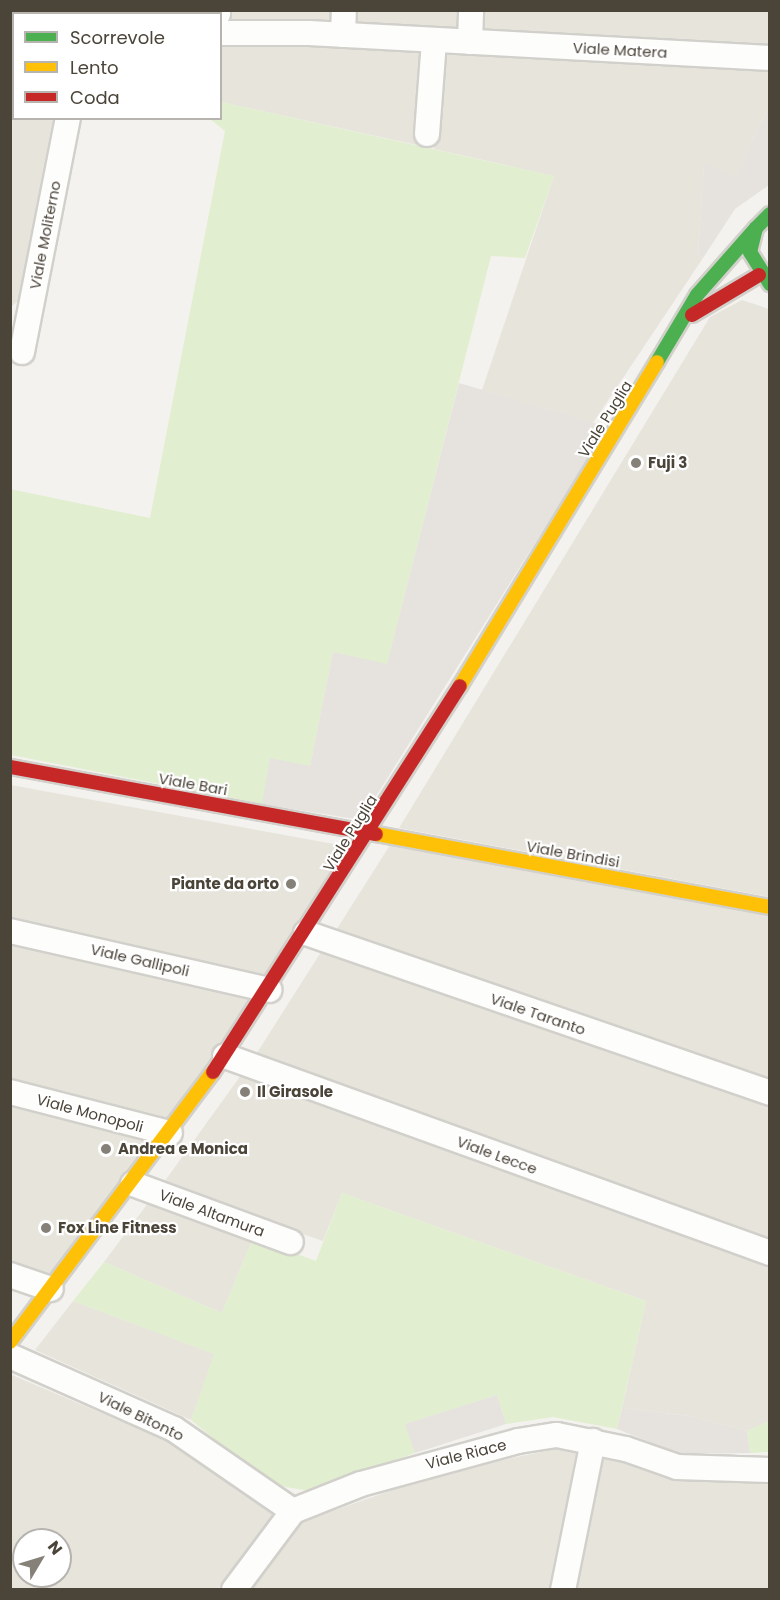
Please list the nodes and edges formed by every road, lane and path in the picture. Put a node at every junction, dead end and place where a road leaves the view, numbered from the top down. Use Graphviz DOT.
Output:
graph roads {
  1 [pos="344,10"];
  2 [pos="471,10"];
  3 [pos="222,33"];
  4 [pos="343,35"];
  5 [pos="434,40"];
  6 [pos="470,42"];
  7 [pos="770,57"];
  8 [pos="68,120"];
  9 [pos="427,134"];
  10 [pos="770,214"];
  11 [pos="756,228"];
  12 [pos="764,280"];
  13 [pos="686,320"];
  14 [pos="20,336"];
  15 [pos="10,767"];
  16 [pos="370,833"];
  17 [pos="770,907"];
  18 [pos="10,931"];
  19 [pos="306,933"];
  20 [pos="269,990"];
  21 [pos="225,1056"];
  22 [pos="10,1092"];
  23 [pos="770,1093"];
  24 [pos="170,1133"];
  25 [pos="133,1184"];
  26 [pos="291,1242"];
  27 [pos="770,1253"];
  28 [pos="10,1275"];
  29 [pos="51,1289"];
  30 [pos="10,1342"];
  31 [pos="10,1356"];
  32 [pos="593,1441"];
  33 [pos="770,1470"];
  34 [pos="293,1511"];
  35 [pos="234,1590"];
  36 [pos="563,1590"];
  1 -- 4 [label="street"];
  2 -- 6 [label="street"];
  3 -- 4 [label="street, Viale Matera"];
  4 -- 5 [label="street, Viale Matera"];
  5 -- 6 [label="street, Viale Matera"];
  5 -- 9 [label="street"];
  6 -- 7 [label="street, Viale Matera"];
  8 -- 14 [label="street, Viale Moliterno"];
  10 -- 11 [label="main road, Viale Puglia"];
  11 -- 12 [label="main road"];
  11 -- 13 [label="main road, Viale Puglia"];
  12 -- 13 [label="main road, Viale Puglia"];
  13 -- 16 [label="main road, Viale Puglia"];
  15 -- 16 [label="main road, Viale Bari"];
  16 -- 17 [label="main road, Viale Brindisi"];
  16 -- 19 [label="main road, Viale Puglia"];
  18 -- 20 [label="street, Viale Gallipoli"];
  19 -- 20 [label="main road, Viale Puglia"];
  19 -- 23 [label="street, Viale Taranto"];
  20 -- 21 [label="main road, Viale Puglia"];
  21 -- 24 [label="main road, Viale Puglia"];
  21 -- 27 [label="street, Viale Lecce"];
  22 -- 24 [label="street, Viale Monopoli"];
  24 -- 25 [label="main road, Viale Puglia"];
  25 -- 26 [label="street, Viale Altamura"];
  25 -- 29 [label="main road, Viale Puglia"];
  28 -- 29 [label="street"];
  29 -- 30 [label="main road, Viale Puglia"];
  31 -- 34 [label="street, Viale Bitonto"];
  32 -- 33 [label="street, Viale Riace"];
  32 -- 34 [label="street, Viale Riace"];
  32 -- 36 [label="street"];
  34 -- 35 [label="street"];
}
